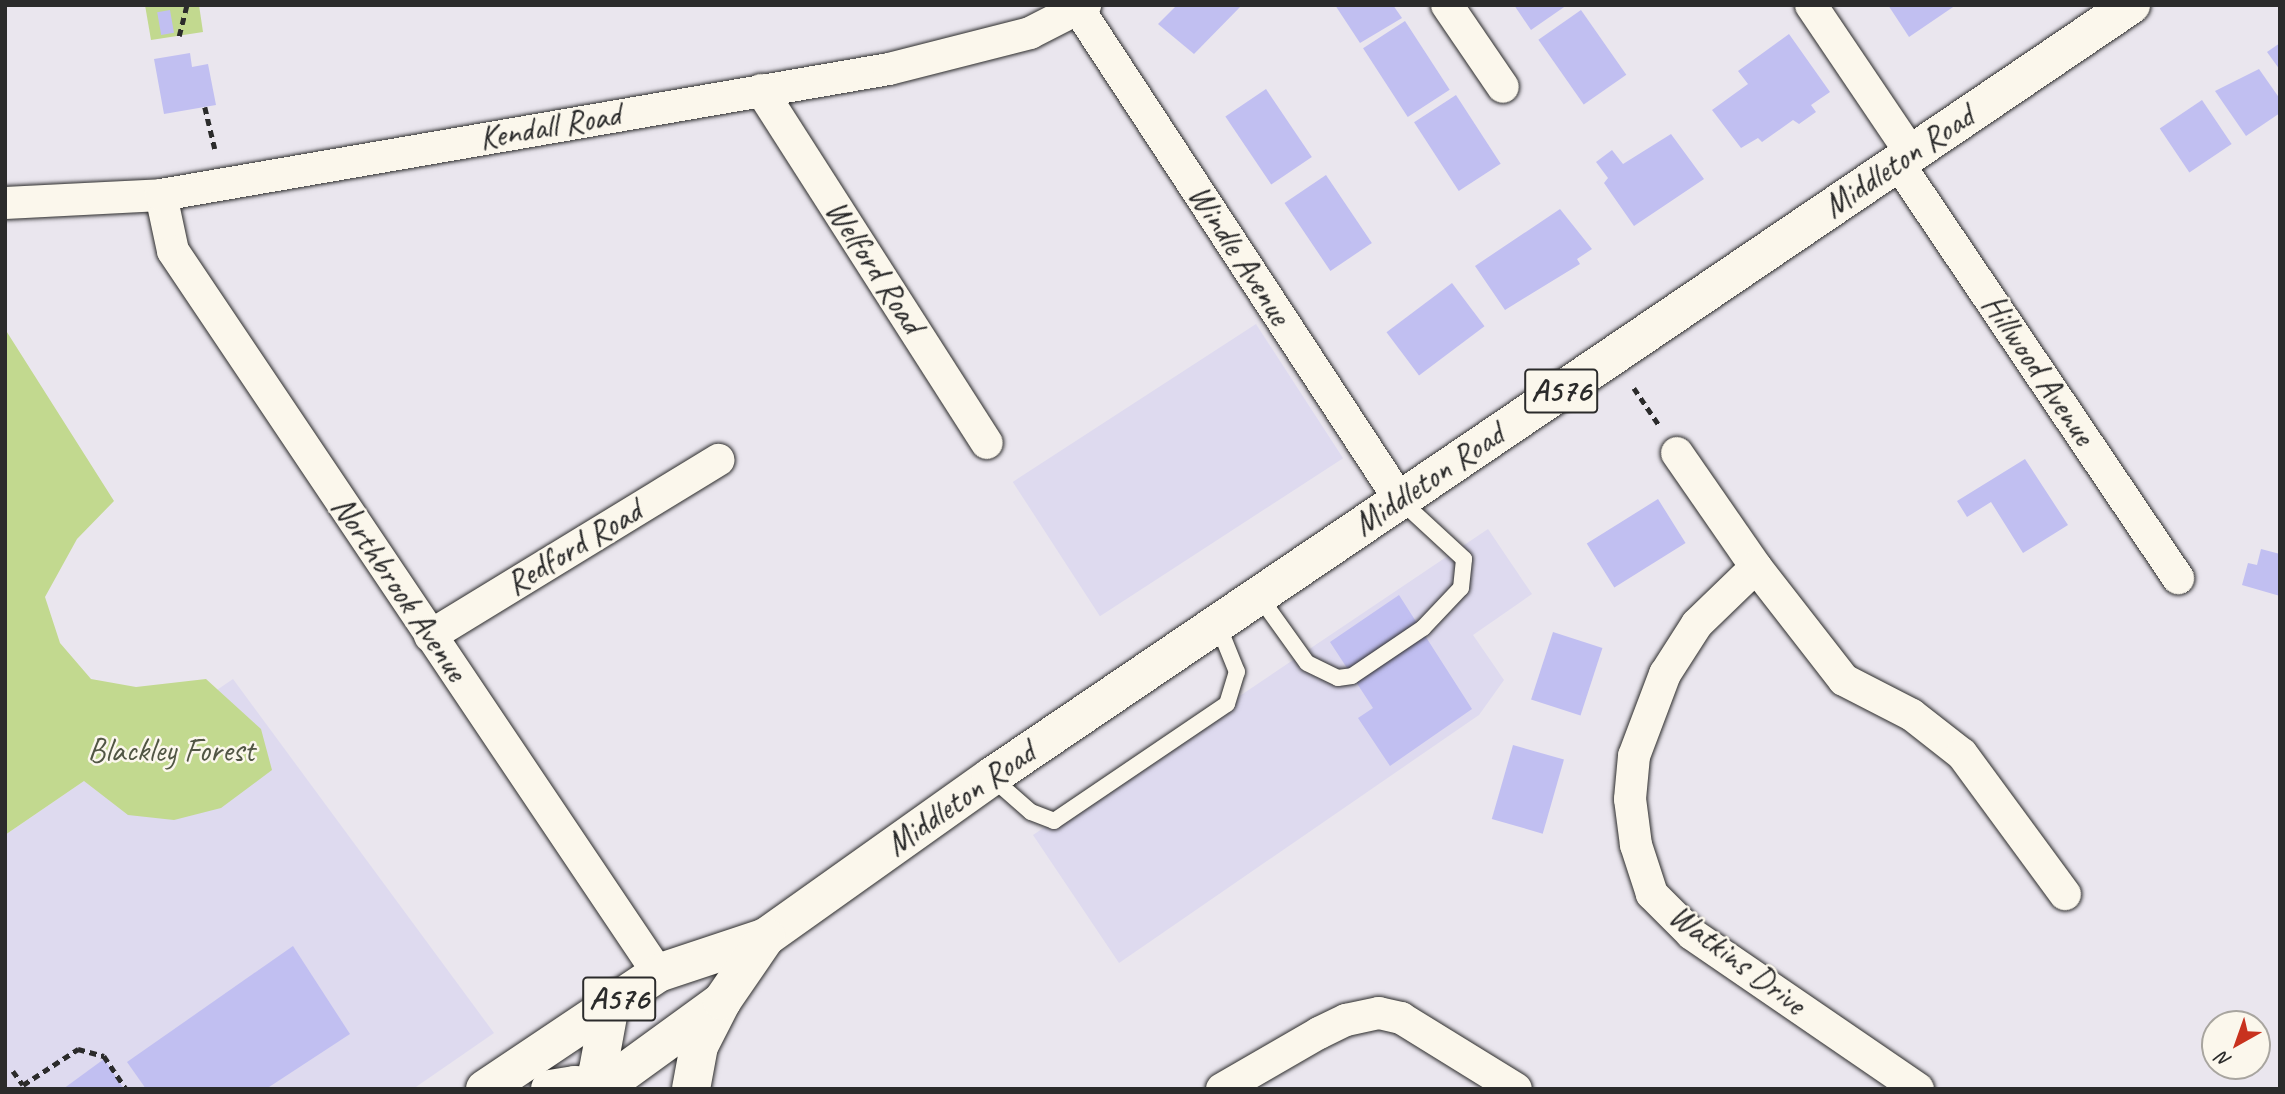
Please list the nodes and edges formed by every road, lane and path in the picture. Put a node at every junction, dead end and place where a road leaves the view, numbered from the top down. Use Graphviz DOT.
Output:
graph roads {
  1 [pos="187,5"];
  2 [pos="1447,5"];
  3 [pos="1811,5"];
  4 [pos="2131,5"];
  5 [pos="1082,8"];
  6 [pos="179,36"];
  7 [pos="1503,87"];
  8 [pos="761,90"];
  9 [pos="205,107"];
  10 [pos="215,149"];
  11 [pos="1905,158"];
  12 [pos="161,195"];
  13 [pos="5,203"];
  14 [pos="1613,356"];
  15 [pos="987,443"];
  16 [pos="1677,453"];
  17 [pos="718,460"];
  18 [pos="1401,500"];
  19 [pos="1756,566"];
  20 [pos="2178,578"];
  21 [pos="1258,596"];
  22 [pos="1217,623"];
  23 [pos="430,636"];
  24 [pos="991,776"];
  25 [pos="2065,894"];
  26 [pos="766,937"];
  27 [pos="658,973"];
  28 [pos="722,1001"];
  29 [pos="610,1005"];
  30 [pos="12,1071"];
  31 [pos="126,1089"];
  32 [pos="485,1089"];
  33 [pos="550,1089"];
  34 [pos="600,1089"];
  35 [pos="691,1089"];
  36 [pos="1222,1089"];
  37 [pos="1516,1089"];
  38 [pos="1918,1089"];
  1 -- 6 [label="path"];
  2 -- 7 [label="street"];
  3 -- 11 [label="street, Hillwood Avenue"];
  4 -- 11 [label="main road, Middleton Road / A576"];
  5 -- 8 [label="street, Kendall Road"];
  5 -- 18 [label="street, Windle Avenue"];
  8 -- 12 [label="street, Kendall Road"];
  8 -- 15 [label="street, Welford Road"];
  9 -- 10 [label="path"];
  11 -- 14 [label="main road, Middleton Road / A576"];
  11 -- 20 [label="street, Hillwood Avenue"];
  12 -- 13 [label="street, Kendall Road"];
  12 -- 23 [label="street, Northbrook Avenue"];
  14 -- 16 [label="path"];
  14 -- 18 [label="main road, Middleton Road / A576"];
  16 -- 19 [label="street"];
  17 -- 23 [label="street, Redford Road"];
  18 -- 21 [label="main road, Middleton Road / A576"];
  18 -- 21 [label="lane"];
  19 -- 25 [label="street"];
  19 -- 38 [label="street, Watkins Drive"];
  21 -- 22 [label="main road, Middleton Road / A576"];
  22 -- 24 [label="main road, Middleton Road / A576"];
  22 -- 24 [label="lane"];
  23 -- 27 [label="street, Northbrook Avenue"];
  24 -- 26 [label="main road, Middleton Road / A576"];
  26 -- 27 [label="main road, Middleton Road / A576"];
  26 -- 28 [label="main road, Middleton Road / A576"];
  27 -- 29 [label="main road, Middleton Road / A576"];
  28 -- 34 [label="main road, Middleton Road / A576"];
  28 -- 35 [label="main road"];
  29 -- 32 [label="main road, Middleton Road / A576"];
  29 -- 34 [label="main road, A576"];
  30 -- 31 [label="path"];
  33 -- 34 [label="main road"];
  36 -- 37 [label="street"];
}
